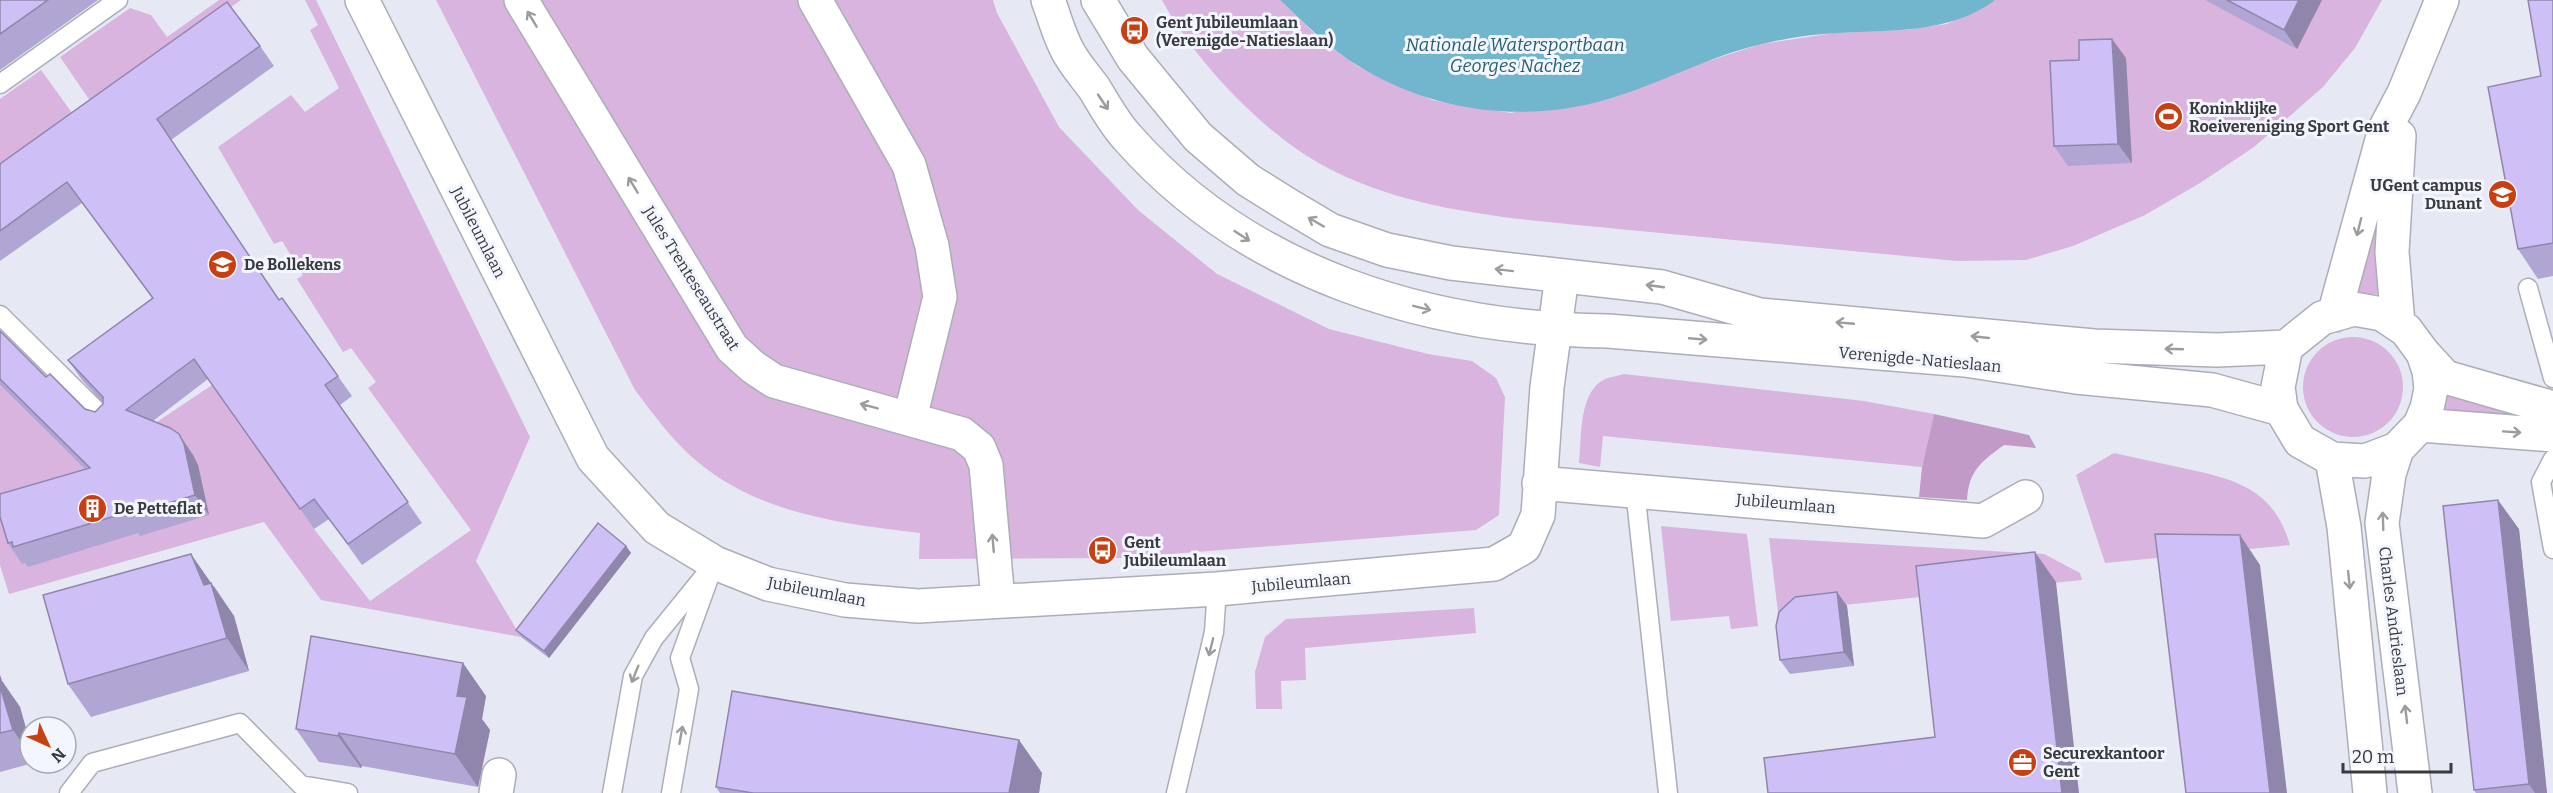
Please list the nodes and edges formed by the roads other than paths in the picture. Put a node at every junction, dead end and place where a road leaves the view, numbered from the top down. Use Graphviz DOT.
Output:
graph roads {
  1 [pos="118,0"];
  2 [pos="362,0"];
  3 [pos="520,0"];
  4 [pos="815,0"];
  5 [pos="1048,0"];
  6 [pos="1098,0"];
  7 [pos="2442,0"];
  8 [pos="0,84"];
  9 [pos="2404,93"];
  10 [pos="1562,276"];
  11 [pos="2528,288"];
  12 [pos="0,315"];
  13 [pos="2334,315"];
  14 [pos="2398,324"];
  15 [pos="1556,330"];
  16 [pos="2286,348"];
  17 [pos="2423,353"];
  18 [pos="2553,378"];
  19 [pos="2281,410"];
  20 [pos="910,418"];
  21 [pos="107,421"];
  22 [pos="2420,425"];
  23 [pos="2553,438"];
  24 [pos="2397,449"];
  25 [pos="2332,459"];
  26 [pos="1539,483"];
  27 [pos="1635,490"];
  28 [pos="2026,497"];
  29 [pos="2553,549"];
  30 [pos="715,562"];
  31 [pos="1217,589"];
  32 [pos="998,602"];
  33 [pos="69,793"];
  34 [pos="348,793"];
  35 [pos="612,793"];
  36 [pos="670,793"];
  37 [pos="1176,793"];
  38 [pos="1668,793"];
  39 [pos="2370,793"];
  40 [pos="2415,793"];
  1 -- 8 [label="lane"];
  2 -- 30 [label="street, Jubileumlaan"];
  20 -- 3 [label="street, Jules Trenteseaustraat, one-way"];
  4 -- 20 [label="street"];
  5 -- 15 [label="street, Verenigde-Natieslaan, one-way"];
  10 -- 6 [label="street, Verenigde-Natieslaan, one-way"];
  7 -- 9 [label="street"];
  9 -- 13 [label="street, one-way"];
  9 -- 14 [label="street"];
  10 -- 15 [label="street"];
  16 -- 10 [label="street, Verenigde-Natieslaan, one-way"];
  11 -- 18 [label="lane"];
  12 -- 21 [label="lane"];
  13 -- 14 [label="street, Charles Andrieslaan"];
  13 -- 16 [label="street, Charles Andrieslaan"];
  14 -- 17 [label="street, Charles Andrieslaan"];
  15 -- 19 [label="street, Verenigde-Natieslaan, one-way"];
  15 -- 26 [label="street, Jubileumlaan"];
  16 -- 19 [label="street, Charles Andrieslaan"];
  17 -- 22 [label="street, Charles Andrieslaan"];
  17 -- 23 [label="street"];
  19 -- 25 [label="street, Charles Andrieslaan"];
  32 -- 20 [label="street, Jules Trenteseaustraat, one-way"];
  22 -- 23 [label="street, one-way"];
  22 -- 24 [label="street, Charles Andrieslaan"];
  23 -- 29 [label="lane"];
  24 -- 25 [label="street, Charles Andrieslaan"];
  40 -- 24 [label="street, Charles Andrieslaan, one-way"];
  25 -- 39 [label="street, one-way"];
  26 -- 27 [label="street, Jubileumlaan"];
  26 -- 31 [label="street, Jubileumlaan"];
  27 -- 28 [label="street, Jubileumlaan"];
  27 -- 38 [label="lane"];
  30 -- 32 [label="street, Jubileumlaan"];
  30 -- 35 [label="lane, one-way"];
  36 -- 30 [label="lane, one-way"];
  31 -- 32 [label="street, Jubileumlaan"];
  31 -- 37 [label="lane, one-way"];
  33 -- 34 [label="lane"];
}
